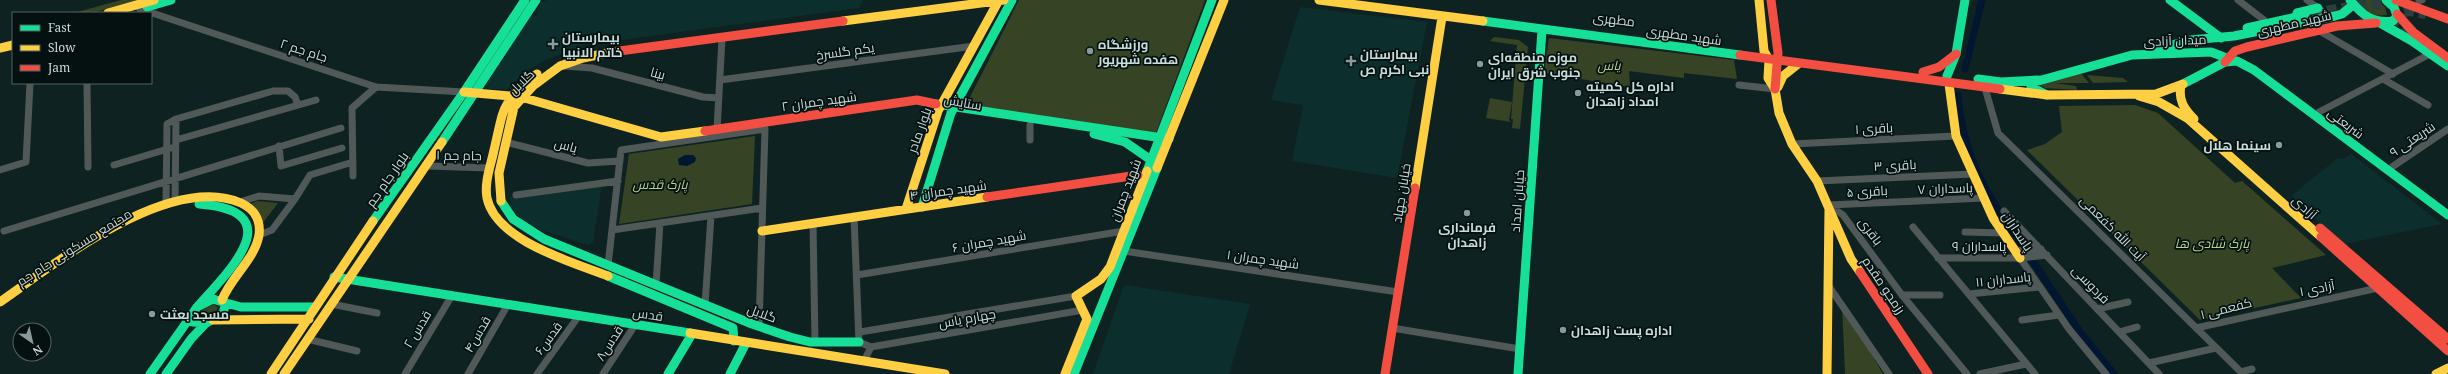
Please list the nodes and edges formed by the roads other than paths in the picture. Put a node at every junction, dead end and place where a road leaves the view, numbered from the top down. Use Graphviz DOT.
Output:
graph roads {
  1 [pos="154,0"];
  2 [pos="172,0"];
  3 [pos="525,0"];
  4 [pos="536,0"];
  5 [pos="970,0"];
  6 [pos="1012,0"];
  7 [pos="1212,0"];
  8 [pos="1224,0"];
  9 [pos="1319,0"];
  10 [pos="1372,0"];
  11 [pos="1759,0"];
  12 [pos="1771,0"];
  13 [pos="1965,0"];
  14 [pos="2170,0"];
  15 [pos="2238,0"];
  16 [pos="2307,0"];
  17 [pos="2386,0"];
  18 [pos="2396,0"];
  19 [pos="1000,1"];
  20 [pos="2351,3"];
  21 [pos="140,9"];
  22 [pos="2320,10"];
  23 [pos="112,12"];
  24 [pos="130,12"];
  25 [pos="149,12"];
  26 [pos="152,13"];
  27 [pos="2397,14"];
  28 [pos="2305,15"];
  29 [pos="1442,17"];
  30 [pos="2264,20"];
  31 [pos="2448,20"];
  32 [pos="2378,23"];
  33 [pos="1545,28"];
  34 [pos="2276,28"];
  35 [pos="2318,30"];
  36 [pos="2234,36"];
  37 [pos="722,38"];
  38 [pos="2222,38"];
  39 [pos="2288,38"];
  40 [pos="12,40"];
  41 [pos="0,43"];
  42 [pos="988,44"];
  43 [pos="12,45"];
  44 [pos="974,46"];
  45 [pos="2247,47"];
  46 [pos="0,48"];
  47 [pos="2235,51"];
  48 [pos="1956,54"];
  49 [pos="2430,54"];
  50 [pos="2446,54"];
  51 [pos="2132,55"];
  52 [pos="1767,56"];
  53 [pos="1779,57"];
  54 [pos="584,58"];
  55 [pos="2225,62"];
  56 [pos="1798,64"];
  57 [pos="560,66"];
  58 [pos="2448,66"];
  59 [pos="592,68"];
  60 [pos="1923,72"];
  61 [pos="2393,74"];
  62 [pos="2383,79"];
  63 [pos="720,80"];
  64 [pos="1948,80"];
  65 [pos="2038,80"];
  66 [pos="30,84"];
  67 [pos="86,84"];
  68 [pos="1739,85"];
  69 [pos="2181,85"];
  70 [pos="376,87"];
  71 [pos="1985,88"];
  72 [pos="1776,91"];
  73 [pos="464,92"];
  74 [pos="476,92"];
  75 [pos="2047,95"];
  76 [pos="2137,96"];
  77 [pos="516,97"];
  78 [pos="719,98"];
  79 [pos="316,100"];
  80 [pos="298,105"];
  81 [pos="2428,106"];
  82 [pos="940,108"];
  83 [pos="953,111"];
  84 [pos="2316,113"];
  85 [pos="176,119"];
  86 [pos="1030,125"];
  87 [pos="765,126"];
  88 [pos="341,128"];
  89 [pos="2447,129"];
  90 [pos="717,130"];
  91 [pos="1956,136"];
  92 [pos="1164,138"];
  93 [pos="1030,140"];
  94 [pos="506,142"];
  95 [pos="176,143"];
  96 [pos="1792,144"];
  97 [pos="279,146"];
  98 [pos="342,148"];
  99 [pos="167,150"];
  100 [pos="1151,160"];
  101 [pos="620,161"];
  102 [pos="353,162"];
  103 [pos="114,165"];
  104 [pos="427,166"];
  105 [pos="88,167"];
  106 [pos="2392,167"];
  107 [pos="489,168"];
  108 [pos="0,170"];
  109 [pos="1973,174"];
  110 [pos="1138,175"];
  111 [pos="353,176"];
  112 [pos="175,177"];
  113 [pos="165,180"];
  114 [pos="618,181"];
  115 [pos="1817,181"];
  116 [pos="516,195"];
  117 [pos="1984,198"];
  118 [pos="295,199"];
  119 [pos="1906,201"];
  120 [pos="240,202"];
  121 [pos="170,203"];
  122 [pos="1829,205"];
  123 [pos="922,207"];
  124 [pos="762,208"];
  125 [pos="232,209"];
  126 [pos="906,209"];
  127 [pos="2448,209"];
  128 [pos="2004,211"];
  129 [pos="2448,215"];
  130 [pos="711,216"];
  131 [pos="854,216"];
  132 [pos="660,223"];
  133 [pos="813,223"];
  134 [pos="1913,227"];
  135 [pos="612,230"];
  136 [pos="1124,230"];
  137 [pos="4,231"];
  138 [pos="762,231"];
  139 [pos="1965,232"];
  140 [pos="2004,233"];
  141 [pos="259,234"];
  142 [pos="248,237"];
  143 [pos="87,248"];
  144 [pos="1124,251"];
  145 [pos="2043,251"];
  146 [pos="2018,253"];
  147 [pos="1938,258"];
  148 [pos="608,265"];
  149 [pos="858,275"];
  150 [pos="334,278"];
  151 [pos="347,280"];
  152 [pos="1827,284"];
  153 [pos="656,285"];
  154 [pos="2040,286"];
  155 [pos="2378,288"];
  156 [pos="1398,292"];
  157 [pos="1902,294"];
  158 [pos="1940,294"];
  159 [pos="1969,294"];
  160 [pos="1076,296"];
  161 [pos="451,297"];
  162 [pos="224,302"];
  163 [pos="2128,302"];
  164 [pos="331,304"];
  165 [pos="705,305"];
  166 [pos="198,306"];
  167 [pos="507,306"];
  168 [pos="1,307"];
  169 [pos="315,308"];
  170 [pos="2097,308"];
  171 [pos="1083,310"];
  172 [pos="2261,312"];
  173 [pos="377,313"];
  174 [pos="2059,315"];
  175 [pos="191,316"];
  176 [pos="578,317"];
  177 [pos="309,319"];
  178 [pos="2022,320"];
  179 [pos="210,321"];
  180 [pos="635,325"];
  181 [pos="759,327"];
  182 [pos="2138,327"];
  183 [pos="1392,328"];
  184 [pos="2196,328"];
  185 [pos="860,332"];
  186 [pos="2119,332"];
  187 [pos="692,334"];
  188 [pos="307,339"];
  189 [pos="2448,339"];
  190 [pos="734,341"];
  191 [pos="814,342"];
  192 [pos="860,342"];
  193 [pos="746,343"];
  194 [pos="871,347"];
  195 [pos="2216,348"];
  196 [pos="1520,349"];
  197 [pos="357,351"];
  198 [pos="2448,351"];
  199 [pos="864,361"];
  200 [pos="2148,363"];
  201 [pos="2026,364"];
  202 [pos="2448,368"];
  203 [pos="2252,369"];
  204 [pos="152,372"];
  205 [pos="168,372"];
  206 [pos="2242,373"];
  207 [pos="271,374"];
  208 [pos="284,374"];
  209 [pos="405,374"];
  210 [pos="468,374"];
  211 [pos="537,374"];
  212 [pos="603,374"];
  213 [pos="668,374"];
  214 [pos="730,374"];
  215 [pos="945,374"];
  216 [pos="1065,374"];
  217 [pos="1074,374"];
  218 [pos="1385,374"];
  219 [pos="1518,374"];
  220 [pos="1827,374"];
  221 [pos="1889,374"];
  222 [pos="1928,374"];
  223 [pos="1967,374"];
  224 [pos="1980,374"];
  225 [pos="2035,374"];
  226 [pos="2106,374"];
  227 [pos="2159,374"];
  228 [pos="2436,374"];
  1 -- 23 [label="street"];
  2 -- 21 [label="street"];
  3 -- 73 [label="street, بلوار جام جم"];
  4 -- 74 [label="street, بلوار جام جم"];
  5 -- 77 [label="street, گلایل"];
  6 -- 42 [label="street, بلوار مادر"];
  7 -- 92 [label="street, شهید چمران"];
  8 -- 92 [label="street, شهید چمران"];
  9 -- 29 [label="street"];
  10 -- 33 [label="street, مطهری"];
  11 -- 52 [label="street"];
  12 -- 53 [label="street, باقری"];
  13 -- 48 [label="street"];
  14 -- 38 [label="street"];
  15 -- 30 [label="street"];
  16 -- 22 [label="street"];
  17 -- 27 [label="street"];
  18 -- 31 [label="street"];
  19 -- 37 [label="street, گلایل"];
  19 -- 44 [label="street, بلوار مادر"];
  20 -- 32 [label="street"];
  20 -- 34 [label="street, شهید مطهری"];
  21 -- 24 [label="street"];
  21 -- 25 [label="street, جام جم ۲"];
  22 -- 30 [label="street"];
  26 -- 70 [label="street, جام جم ۲"];
  27 -- 32 [label="street"];
  27 -- 50 [label="street"];
  28 -- 36 [label="street"];
  29 -- 33 [label="street"];
  29 -- 156 [label="street, خیابان جهاد"];
  32 -- 35 [label="street, شهید مطهری"];
  32 -- 49 [label="street"];
  33 -- 52 [label="street, مطهری"];
  33 -- 196 [label="street, خیابان امداد"];
  34 -- 36 [label="street, شهید مطهری"];
  34 -- 39 [label="street"];
  35 -- 39 [label="street, شهید مطهری"];
  35 -- 61 [label="street"];
  36 -- 38 [label="street, شهید مطهری"];
  37 -- 54 [label="street, گلایل"];
  37 -- 63 [label="street"];
  38 -- 47 [label="street"];
  38 -- 51 [label="street, شهید مطهری"];
  39 -- 45 [label="street, شهید مطهری"];
  40 -- 41 [label="street"];
  42 -- 44 [label="street"];
  42 -- 83 [label="street, بلوار مادر"];
  43 -- 46 [label="street"];
  44 -- 63 [label="street, یکم گلسرخ"];
  44 -- 82 [label="street, بلوار مادر"];
  45 -- 47 [label="street, شهید مطهری"];
  45 -- 84 [label="street"];
  47 -- 55 [label="street, شهید مطهری"];
  48 -- 60 [label="street"];
  48 -- 64 [label="street"];
  49 -- 58 [label="street"];
  49 -- 61 [label="street"];
  51 -- 55 [label="street, میدان آزادی"];
  51 -- 65 [label="street, میدان آزادی"];
  52 -- 53 [label="street, مطهری"];
  52 -- 72 [label="street"];
  53 -- 56 [label="street"];
  53 -- 60 [label="street, مطهری"];
  53 -- 72 [label="street, باقری"];
  54 -- 57 [label="street, گلایل"];
  54 -- 59 [label="street"];
  55 -- 69 [label="street"];
  55 -- 84 [label="street, شریعتی"];
  56 -- 64 [label="street"];
  56 -- 72 [label="street"];
  57 -- 59 [label="street, بینا"];
  57 -- 77 [label="street, گلایل"];
  59 -- 78 [label="street, بینا"];
  60 -- 64 [label="street, مطهری"];
  61 -- 62 [label="street"];
  62 -- 81 [label="street"];
  62 -- 84 [label="street"];
  63 -- 78 [label="street"];
  64 -- 65 [label="street"];
  64 -- 71 [label="street"];
  64 -- 91 [label="street, پاسداران"];
  65 -- 75 [label="street"];
  66 -- 108 [label="street"];
  67 -- 105 [label="street"];
  68 -- 72 [label="street"];
  69 -- 76 [label="street"];
  69 -- 189 [label="street, آزادی"];
  70 -- 73 [label="street, جام جم ۲"];
  70 -- 102 [label="street"];
  71 -- 75 [label="street"];
  71 -- 184 [label="street, آیت الله کفعمی"];
  72 -- 96 [label="street, باقری"];
  73 -- 74 [label="street, شهید چمران ۲"];
  73 -- 150 [label="street, بلوار جام جم"];
  74 -- 77 [label="street, شهید چمران ۲"];
  74 -- 104 [label="street, بلوار جام جم"];
  75 -- 76 [label="street"];
  76 -- 155 [label="street, آزادی"];
  77 -- 90 [label="street, شهید چمران ۲"];
  77 -- 94 [label="street, گلایل"];
  77 -- 107 [label="street, گلایل"];
  78 -- 90 [label="street"];
  79 -- 80 [label="street"];
  80 -- 85 [label="street"];
  80 -- 95 [label="street"];
  82 -- 83 [label="street, ستایش"];
  82 -- 87 [label="street, ستایش"];
  82 -- 126 [label="street, بلوار مادر"];
  83 -- 86 [label="street, ستایش"];
  83 -- 92 [label="street"];
  83 -- 123 [label="street, بلوار مادر"];
  84 -- 106 [label="street"];
  84 -- 129 [label="street, شریعتی"];
  85 -- 95 [label="street"];
  85 -- 99 [label="street"];
  86 -- 93 [label="street"];
  86 -- 100 [label="street, ستایش"];
  87 -- 90 [label="street, شهید چمران ۲"];
  87 -- 101 [label="street"];
  87 -- 124 [label="street"];
  88 -- 97 [label="street"];
  89 -- 106 [label="street, شریعتی ۹"];
  91 -- 96 [label="street, باقری ۱"];
  91 -- 109 [label="street, پاسداران"];
  92 -- 100 [label="street, شهید چمران"];
  92 -- 144 [label="street, شهید چمران"];
  94 -- 101 [label="street, یاس"];
  94 -- 148 [label="street, گلایل"];
  95 -- 99 [label="street"];
  95 -- 112 [label="street"];
  96 -- 115 [label="street, باقری"];
  97 -- 98 [label="street"];
  97 -- 112 [label="street"];
  99 -- 103 [label="street"];
  99 -- 113 [label="street"];
  100 -- 136 [label="street, شهید چمران"];
  101 -- 114 [label="street"];
  102 -- 111 [label="street"];
  102 -- 118 [label="street"];
  104 -- 107 [label="street, جام جم ۱"];
  104 -- 151 [label="street, بلوار جام جم"];
  106 -- 127 [label="street"];
  107 -- 190 [label="street, گلایل"];
  109 -- 115 [label="street, باقری ۳"];
  109 -- 117 [label="street, پاسداران"];
  110 -- 123 [label="street, شهید چمران ۴"];
  112 -- 113 [label="street"];
  112 -- 121 [label="street"];
  113 -- 121 [label="street"];
  113 -- 137 [label="street"];
  114 -- 116 [label="street"];
  114 -- 135 [label="street"];
  115 -- 122 [label="street, باقری"];
  117 -- 119 [label="street, پاسداران ۷"];
  117 -- 140 [label="street, پاسداران"];
  118 -- 120 [label="street"];
  118 -- 141 [label="street"];
  119 -- 122 [label="street, باقری ۵"];
  120 -- 121 [label="street, مجتمع مسکونی جام جم"];
  120 -- 125 [label="street"];
  120 -- 141 [label="street, مجتمع مسکونی جام جم"];
  121 -- 143 [label="street, مجتمع مسکونی جام جم"];
  122 -- 152 [label="street"];
  122 -- 157 [label="street, باقری"];
  122 -- 222 [label="street, رزمجو مقدم"];
  123 -- 126 [label="street, شهید چمران ۴"];
  124 -- 130 [label="street"];
  124 -- 138 [label="street"];
  125 -- 142 [label="street"];
  125 -- 143 [label="street, مجتمع مسکونی جام جم"];
  126 -- 131 [label="street, شهید چمران ۴"];
  128 -- 145 [label="street, فردوسی"];
  130 -- 132 [label="street"];
  130 -- 165 [label="street"];
  131 -- 133 [label="street, شهید چمران ۴"];
  131 -- 149 [label="street"];
  132 -- 135 [label="street"];
  132 -- 153 [label="street"];
  133 -- 138 [label="street, شهید چمران ۴"];
  133 -- 191 [label="street"];
  134 -- 147 [label="street"];
  135 -- 148 [label="street"];
  136 -- 149 [label="street, شهید چمران ۶"];
  136 -- 160 [label="street, شهید چمران"];
  138 -- 181 [label="street"];
  139 -- 140 [label="street"];
  140 -- 146 [label="street, پاسداران"];
  141 -- 142 [label="street"];
  141 -- 162 [label="street, مجتمع مسکونی جام جم"];
  142 -- 166 [label="street"];
  143 -- 168 [label="street, مجتمع مسکونی جام جم"];
  144 -- 156 [label="street, شهید چمران ۱"];
  144 -- 217 [label="street, شهید چمران"];
  145 -- 146 [label="street, پاسداران ۹"];
  145 -- 170 [label="street, فردوسی"];
  146 -- 147 [label="street, پاسداران ۹"];
  146 -- 154 [label="street, پاسداران"];
  147 -- 159 [label="street"];
  148 -- 153 [label="street, گلایل"];
  149 -- 185 [label="street"];
  150 -- 151 [label="street, قدس"];
  150 -- 169 [label="street, بلوار جام جم"];
  151 -- 161 [label="street, قدس"];
  151 -- 164 [label="street, بلوار جام جم"];
  152 -- 220 [label="street"];
  152 -- 221 [label="street"];
  153 -- 165 [label="street, گلایل"];
  154 -- 159 [label="street, پاسداران ۱۱"];
  154 -- 174 [label="street, پاسداران"];
  155 -- 172 [label="street, آزادی ۱"];
  155 -- 198 [label="street, آزادی"];
  156 -- 183 [label="street, خیابان جهاد"];
  157 -- 158 [label="street"];
  157 -- 223 [label="street, باقری"];
  159 -- 201 [label="street"];
  160 -- 171 [label="street"];
  160 -- 185 [label="street"];
  161 -- 167 [label="street, قدس"];
  161 -- 209 [label="street, قدس ۲"];
  162 -- 166 [label="street"];
  162 -- 169 [label="street"];
  162 -- 179 [label="street, مجتمع مسکونی جام جم"];
  163 -- 170 [label="street"];
  164 -- 173 [label="street"];
  164 -- 188 [label="street, بلوار جام جم"];
  165 -- 181 [label="street, گلایل"];
  166 -- 175 [label="street"];
  167 -- 176 [label="street, قدس"];
  167 -- 210 [label="street, قدس۴"];
  169 -- 177 [label="street, بلوار جام جم"];
  170 -- 186 [label="street, فردوسی"];
  171 -- 194 [label="street, چهارم یاس"];
  171 -- 216 [label="street"];
  172 -- 184 [label="street, کفعمی ۱"];
  174 -- 178 [label="street"];
  174 -- 226 [label="street, پاسداران"];
  175 -- 179 [label="street"];
  175 -- 204 [label="street"];
  176 -- 180 [label="street, قدس"];
  176 -- 211 [label="street, قدس۶"];
  177 -- 179 [label="street"];
  177 -- 207 [label="street, بلوار جام جم"];
  179 -- 205 [label="street"];
  180 -- 187 [label="street, قدس"];
  180 -- 212 [label="street, قدس۸"];
  181 -- 191 [label="street, گلایل"];
  182 -- 186 [label="street"];
  183 -- 196 [label="street"];
  183 -- 218 [label="street, خیابان جهاد"];
  184 -- 195 [label="street, آیت الله کفعمی"];
  185 -- 192 [label="street"];
  186 -- 200 [label="street, فردوسی"];
  187 -- 190 [label="street, قدس"];
  187 -- 213 [label="street"];
  188 -- 197 [label="street"];
  188 -- 208 [label="street, بلوار جام جم"];
  190 -- 193 [label="street, قدس"];
  191 -- 192 [label="street, گلایل"];
  192 -- 194 [label="street"];
  193 -- 199 [label="street, قدس"];
  193 -- 214 [label="street"];
  194 -- 199 [label="street"];
  195 -- 200 [label="street"];
  195 -- 206 [label="street, آیت الله کفعمی"];
  196 -- 219 [label="street, خیابان امداد"];
  199 -- 215 [label="street, قدس"];
  200 -- 227 [label="street, فردوسی"];
  201 -- 224 [label="street"];
  201 -- 225 [label="street"];
  202 -- 228 [label="street"];
  203 -- 206 [label="street"];
  204 -- 205 [label="street"];
}
